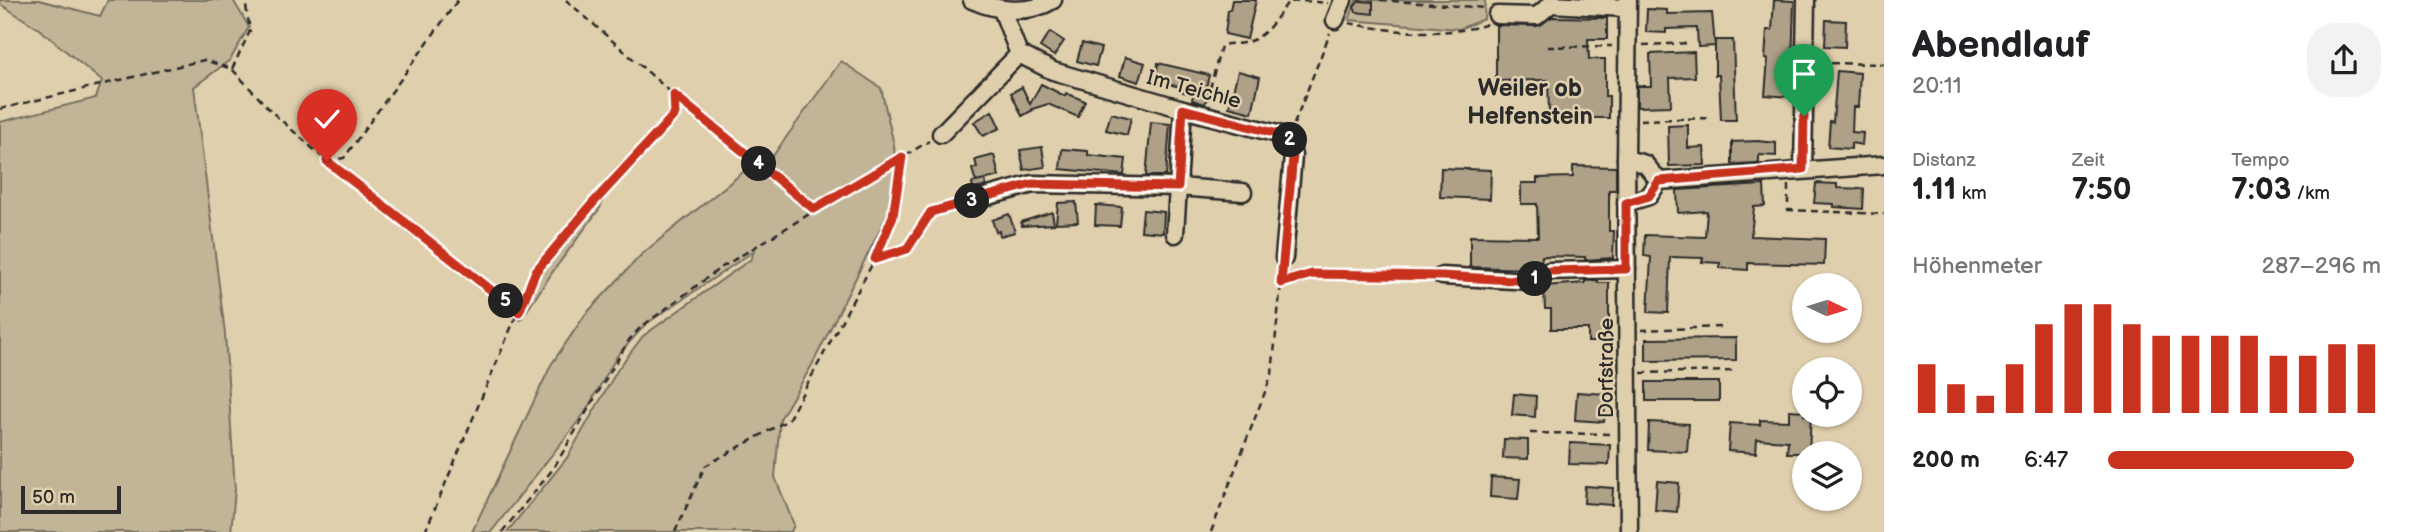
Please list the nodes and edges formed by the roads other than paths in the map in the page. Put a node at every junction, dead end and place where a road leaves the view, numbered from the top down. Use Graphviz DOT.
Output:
graph roads {
  1 [pos="972,0"];
  2 [pos="1053,0"];
  3 [pos="1806,0"];
  4 [pos="1343,2"];
  5 [pos="1551,2"];
  6 [pos="1627,4"];
  7 [pos="1002,10"];
  8 [pos="1492,12"];
  9 [pos="1335,20"];
  10 [pos="1019,54"];
  11 [pos="1183,109"];
  12 [pos="941,134"];
  13 [pos="1626,159"];
  14 [pos="1884,165"];
  15 [pos="1795,170"];
  16 [pos="1659,181"];
  17 [pos="1178,187"];
  18 [pos="1243,192"];
  19 [pos="970,201"];
  20 [pos="1626,203"];
  21 [pos="1175,234"];
  22 [pos="1284,258"];
  23 [pos="1626,269"];
  24 [pos="1442,276"];
  25 [pos="1629,532"];
  1 -- 7 [label="street"];
  2 -- 7 [label="street"];
  3 -- 15 [label="street"];
  4 -- 9 [label="street"];
  5 -- 6 [label="street"];
  5 -- 8 [label="street"];
  6 -- 13 [label="street, Dorfstraße"];
  7 -- 10 [label="street"];
  10 -- 11 [label="street, Im Teichle"];
  10 -- 12 [label="street"];
  11 -- 17 [label="street"];
  11 -- 22 [label="street, Im Teichle"];
  13 -- 16 [label="street"];
  13 -- 20 [label="street, Dorfstraße"];
  14 -- 15 [label="street"];
  15 -- 16 [label="street"];
  16 -- 20 [label="street"];
  17 -- 18 [label="street"];
  17 -- 19 [label="street"];
  17 -- 21 [label="street"];
  20 -- 23 [label="street, Dorfstraße"];
  23 -- 24 [label="street"];
  23 -- 25 [label="street, Dorfstraße"];
}
